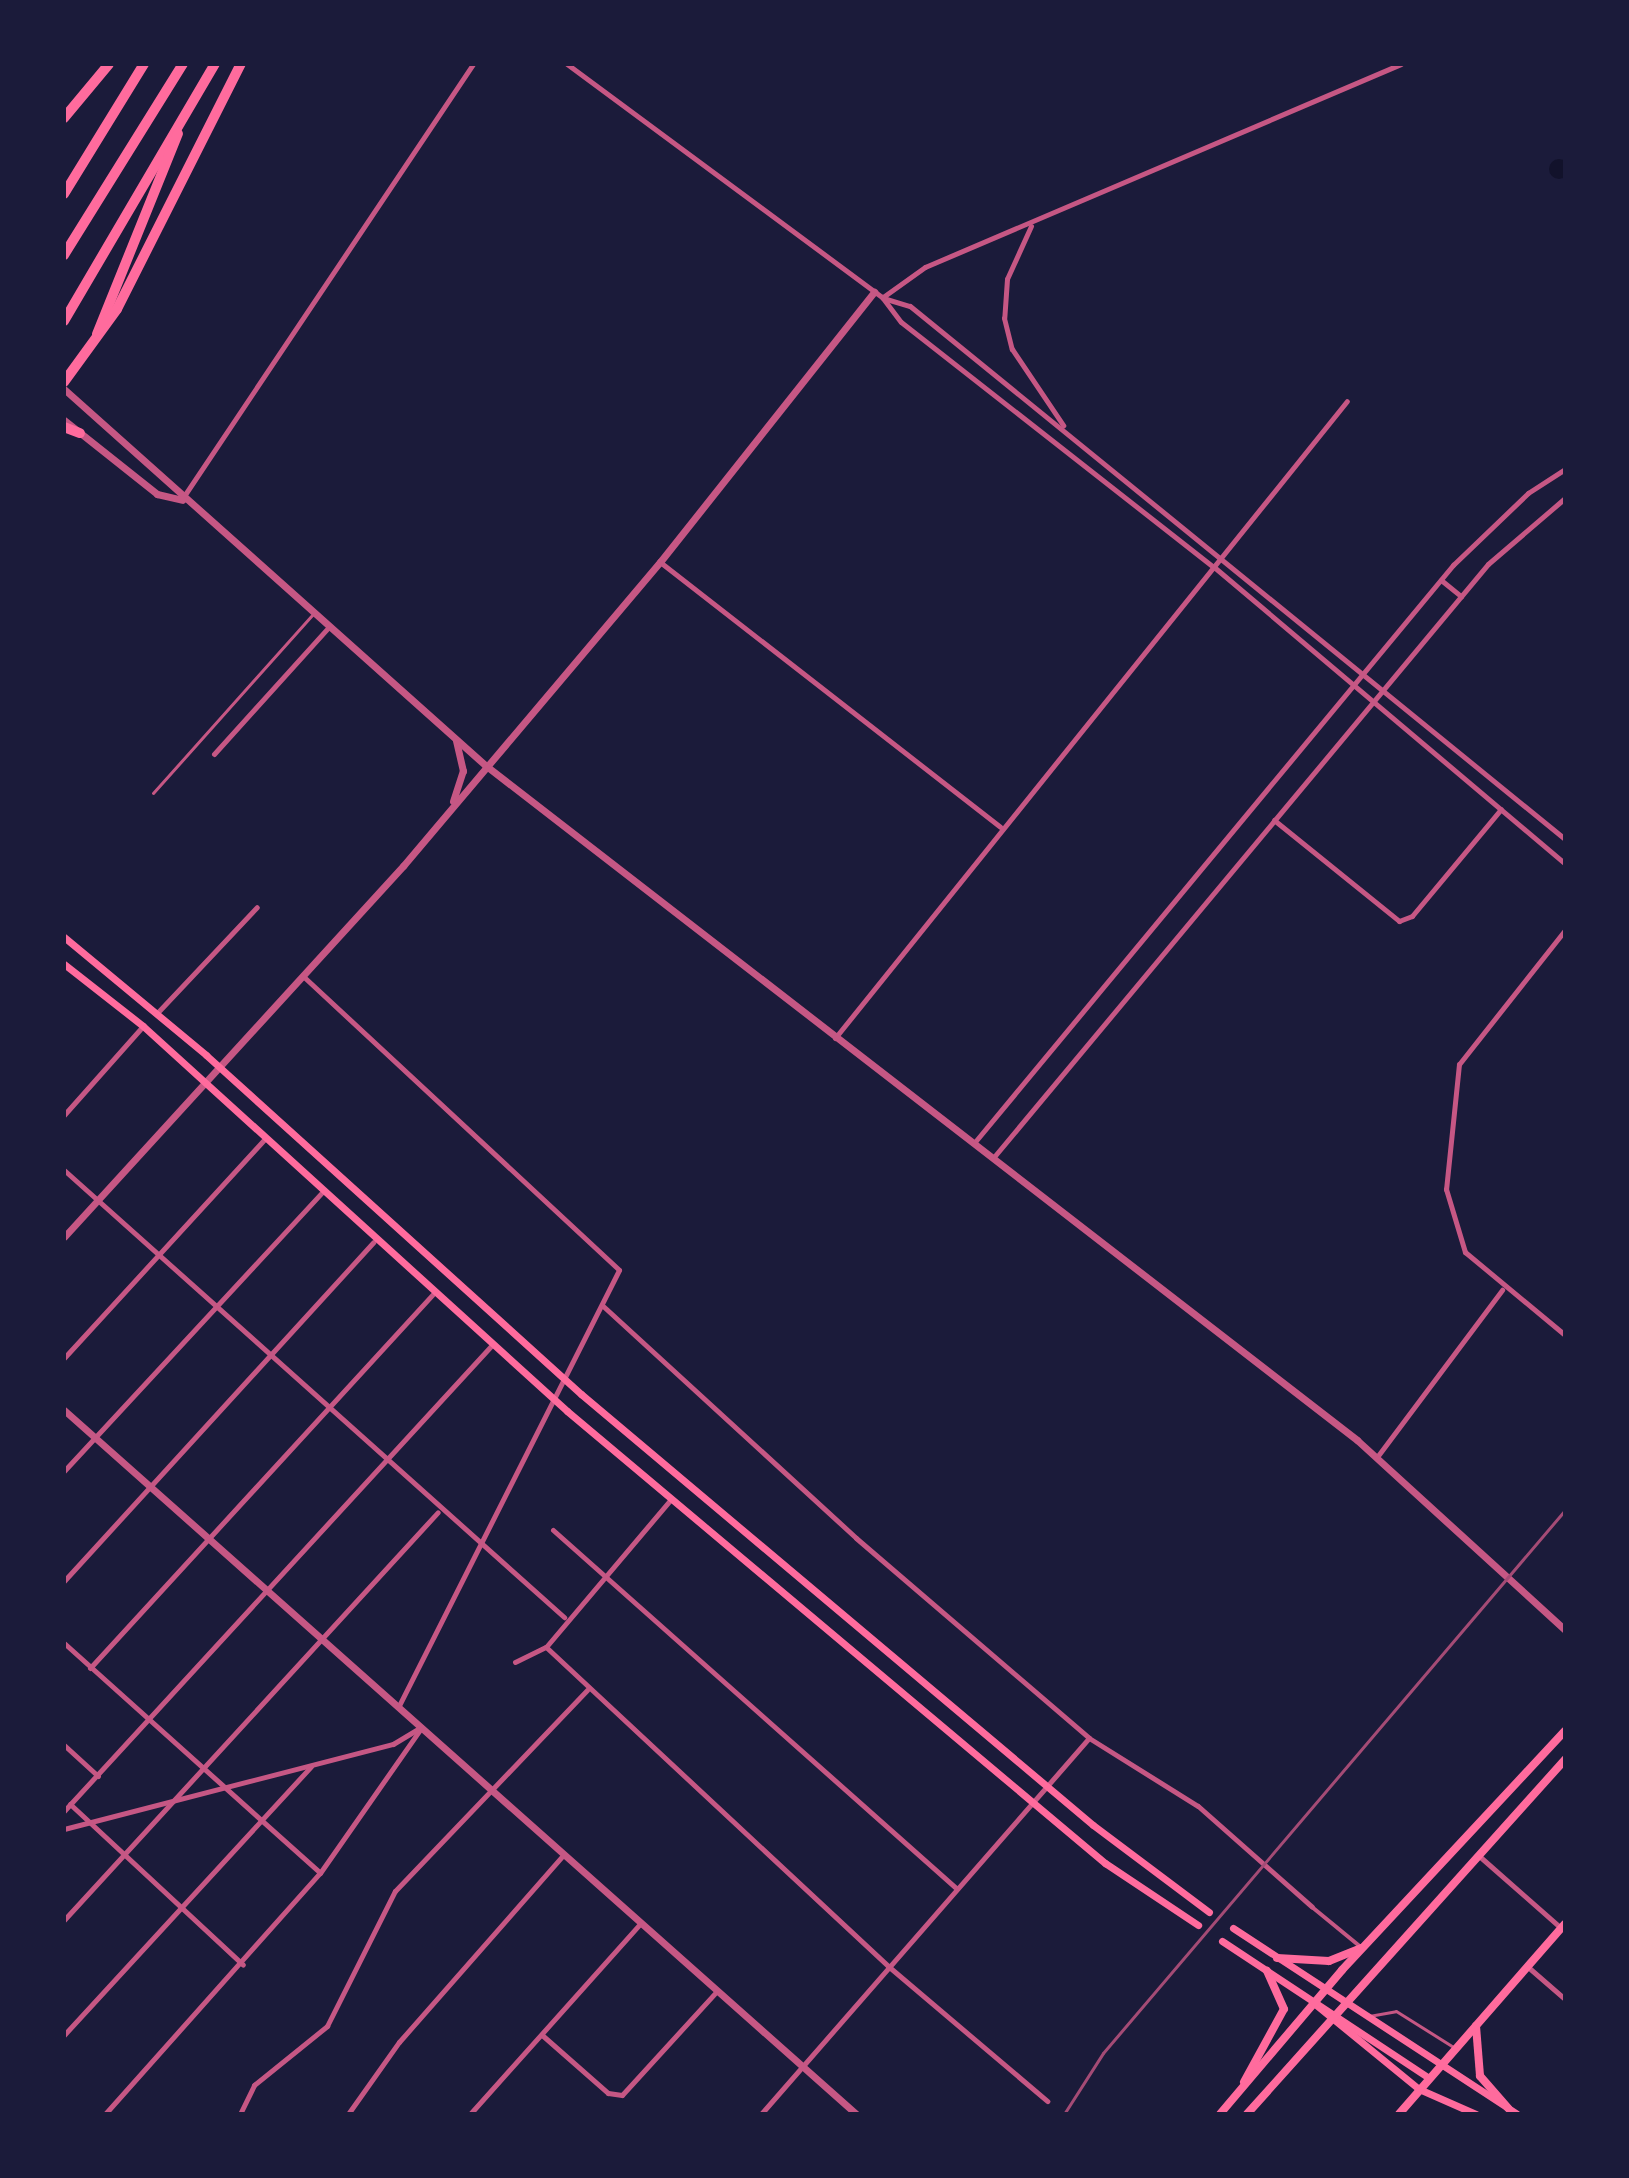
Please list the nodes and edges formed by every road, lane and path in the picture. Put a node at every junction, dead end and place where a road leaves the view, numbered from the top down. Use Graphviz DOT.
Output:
graph roads {
  1 [pos="109,64"];
  2 [pos="144,64"];
  3 [pos="183,64"];
  4 [pos="215,64"];
  5 [pos="241,64"];
  6 [pos="473,64"];
  7 [pos="567,64"];
  8 [pos="1401,64"];
  9 [pos="64,118"];
  10 [pos="180,123"];
  11 [pos="64,194"];
  12 [pos="1032,225"];
  13 [pos="64,255"];
  14 [pos="874,292"];
  15 [pos="882,297"];
  16 [pos="64,321"];
  17 [pos="96,340"];
  18 [pos="64,382"];
  19 [pos="64,389"];
  20 [pos="1347,401"];
  21 [pos="64,420"];
  22 [pos="64,427"];
  23 [pos="1067,431"];
  24 [pos="80,433"];
  25 [pos="1565,469"];
  26 [pos="1565,498"];
  27 [pos="182,500"];
  28 [pos="1223,556"];
  29 [pos="660,562"];
  30 [pos="1214,567"];
  31 [pos="1441,580"];
  32 [pos="1461,596"];
  33 [pos="313,614"];
  34 [pos="328,628"];
  35 [pos="1365,671"];
  36 [pos="1355,683"];
  37 [pos="1385,688"];
  38 [pos="1374,700"];
  39 [pos="455,739"];
  40 [pos="214,754"];
  41 [pos="485,765"];
  42 [pos="153,793"];
  43 [pos="1501,808"];
  44 [pos="448,810"];
  45 [pos="1274,820"];
  46 [pos="1000,827"];
  47 [pos="1565,839"];
  48 [pos="1565,864"];
  49 [pos="257,907"];
  50 [pos="1565,930"];
  51 [pos="64,937"];
  52 [pos="64,964"];
  53 [pos="304,977"];
  54 [pos="158,1012"];
  55 [pos="143,1026"];
  56 [pos="835,1038"];
  57 [pos="219,1067"];
  58 [pos="204,1084"];
  59 [pos="64,1115"];
  60 [pos="264,1140"];
  61 [pos="973,1144"];
  62 [pos="992,1159"];
  63 [pos="64,1170"];
  64 [pos="321,1193"];
  65 [pos="97,1200"];
  66 [pos="64,1237"];
  67 [pos="374,1242"];
  68 [pos="157,1256"];
  69 [pos="1502,1290"];
  70 [pos="433,1294"];
  71 [pos="603,1306"];
  72 [pos="214,1308"];
  73 [pos="1565,1335"];
  74 [pos="491,1346"];
  75 [pos="64,1358"];
  76 [pos="269,1358"];
  77 [pos="566,1381"];
  78 [pos="556,1402"];
  79 [pos="64,1410"];
  80 [pos="326,1411"];
  81 [pos="94,1438"];
  82 [pos="1377,1457"];
  83 [pos="384,1464"];
  84 [pos="64,1471"];
  85 [pos="150,1487"];
  86 [pos="672,1498"];
  87 [pos="438,1512"];
  88 [pos="553,1530"];
  89 [pos="209,1539"];
  90 [pos="480,1549"];
  91 [pos="603,1574"];
  92 [pos="64,1581"];
  93 [pos="266,1591"];
  94 [pos="564,1617"];
  95 [pos="1565,1630"];
  96 [pos="321,1641"];
  97 [pos="64,1643"];
  98 [pos="546,1647"];
  99 [pos="515,1662"];
  100 [pos="90,1668"];
  101 [pos="587,1690"];
  102 [pos="397,1707"];
  103 [pos="148,1721"];
  104 [pos="421,1727"];
  105 [pos="1565,1731"];
  106 [pos="1089,1738"];
  107 [pos="64,1745"];
  108 [pos="1565,1759"];
  109 [pos="311,1765"];
  110 [pos="204,1769"];
  111 [pos="98,1776"];
  112 [pos="227,1786"];
  113 [pos="1048,1787"];
  114 [pos="493,1791"];
  115 [pos="175,1801"];
  116 [pos="1034,1802"];
  117 [pos="70,1804"];
  118 [pos="64,1811"];
  119 [pos="262,1821"];
  120 [pos="91,1824"];
  121 [pos="64,1829"];
  122 [pos="565,1853"];
  123 [pos="125,1855"];
  124 [pos="1478,1855"];
  125 [pos="320,1873"];
  126 [pos="957,1889"];
  127 [pos="1312,1907"];
  128 [pos="182,1908"];
  129 [pos="1209,1912"];
  130 [pos="64,1920"];
  131 [pos="641,1923"];
  132 [pos="1198,1925"];
  133 [pos="1563,1926"];
  134 [pos="1233,1928"];
  135 [pos="1222,1941"];
  136 [pos="1362,1948"];
  137 [pos="1277,1958"];
  138 [pos="243,1965"];
  139 [pos="888,1966"];
  140 [pos="1528,1966"];
  141 [pos="1267,1971"];
  142 [pos="1326,1988"];
  143 [pos="717,1991"];
  144 [pos="1565,1999"];
  145 [pos="1344,2000"];
  146 [pos="1314,2002"];
  147 [pos="1335,2010"];
  148 [pos="1369,2016"];
  149 [pos="1327,2019"];
  150 [pos="1476,2024"];
  151 [pos="64,2035"];
  152 [pos="542,2035"];
  153 [pos="1455,2048"];
  154 [pos="801,2065"];
  155 [pos="1439,2066"];
  156 [pos="1429,2078"];
  157 [pos="1242,2087"];
  158 [pos="1419,2089"];
  159 [pos="1047,2101"];
  160 [pos="1508,2108"];
  161 [pos="105,2114"];
  162 [pos="240,2114"];
  163 [pos="348,2114"];
  164 [pos="470,2114"];
  165 [pos="761,2114"];
  166 [pos="856,2114"];
  167 [pos="1220,2114"];
  168 [pos="1247,2114"];
  169 [pos="1399,2114"];
  170 [pos="1476,2114"];
  171 [pos="1517,2114"];
  1 -- 9 [label="highway"];
  2 -- 11 [label="highway"];
  3 -- 13 [label="highway"];
  4 -- 10 [label="highway"];
  5 -- 17 [label="highway"];
  6 -- 27 [label="street"];
  7 -- 14 [label="street"];
  8 -- 12 [label="street"];
  10 -- 16 [label="highway"];
  10 -- 17 [label="highway"];
  12 -- 15 [label="street"];
  12 -- 23 [label="street"];
  14 -- 15 [label="street"];
  14 -- 29 [label="street"];
  15 -- 23 [label="street"];
  15 -- 30 [label="street"];
  17 -- 18 [label="highway"];
  19 -- 27 [label="street"];
  20 -- 28 [label="street"];
  21 -- 24 [label="street"];
  22 -- 24 [label="highway"];
  23 -- 28 [label="street"];
  24 -- 27 [label="street"];
  25 -- 31 [label="street"];
  26 -- 32 [label="street"];
  27 -- 33 [label="street"];
  28 -- 30 [label="street"];
  28 -- 35 [label="street"];
  29 -- 41 [label="street"];
  29 -- 46 [label="street"];
  30 -- 36 [label="street"];
  30 -- 46 [label="street"];
  31 -- 32 [label="street"];
  31 -- 35 [label="street"];
  32 -- 37 [label="street"];
  33 -- 34 [label="street"];
  33 -- 42 [label="lane"];
  34 -- 39 [label="street"];
  34 -- 40 [label="street"];
  35 -- 36 [label="street"];
  35 -- 37 [label="street"];
  36 -- 38 [label="street"];
  36 -- 61 [label="street"];
  37 -- 38 [label="street"];
  37 -- 47 [label="street"];
  38 -- 43 [label="street"];
  38 -- 45 [label="street"];
  39 -- 41 [label="street"];
  39 -- 44 [label="street"];
  41 -- 44 [label="street"];
  41 -- 56 [label="street"];
  43 -- 45 [label="street"];
  43 -- 48 [label="street"];
  44 -- 53 [label="street"];
  45 -- 62 [label="street"];
  46 -- 56 [label="street"];
  49 -- 54 [label="street"];
  50 -- 69 [label="street"];
  51 -- 54 [label="main road"];
  52 -- 55 [label="main road"];
  53 -- 57 [label="street"];
  53 -- 71 [label="street"];
  54 -- 57 [label="main road"];
  55 -- 58 [label="main road"];
  55 -- 59 [label="street"];
  56 -- 61 [label="street"];
  57 -- 58 [label="street"];
  57 -- 77 [label="main road"];
  58 -- 60 [label="main road"];
  58 -- 65 [label="street"];
  60 -- 64 [label="main road"];
  60 -- 68 [label="street"];
  61 -- 62 [label="street"];
  62 -- 82 [label="street"];
  63 -- 65 [label="street"];
  64 -- 67 [label="main road"];
  64 -- 72 [label="street"];
  65 -- 66 [label="street"];
  65 -- 68 [label="street"];
  67 -- 70 [label="main road"];
  67 -- 76 [label="street"];
  68 -- 72 [label="street"];
  68 -- 75 [label="street"];
  69 -- 73 [label="street"];
  69 -- 82 [label="street"];
  70 -- 74 [label="main road"];
  70 -- 80 [label="street"];
  71 -- 77 [label="street"];
  71 -- 106 [label="street"];
  72 -- 76 [label="street"];
  72 -- 81 [label="street"];
  74 -- 78 [label="main road"];
  74 -- 83 [label="street"];
  76 -- 80 [label="street"];
  76 -- 85 [label="street"];
  77 -- 78 [label="street"];
  77 -- 113 [label="main road"];
  78 -- 86 [label="main road"];
  78 -- 90 [label="street"];
  79 -- 81 [label="street"];
  80 -- 83 [label="street"];
  80 -- 89 [label="street"];
  81 -- 84 [label="street"];
  81 -- 85 [label="street"];
  82 -- 95 [label="street"];
  83 -- 87 [label="street"];
  83 -- 93 [label="street"];
  85 -- 89 [label="street"];
  85 -- 92 [label="street"];
  86 -- 91 [label="street"];
  86 -- 116 [label="main road"];
  87 -- 90 [label="street"];
  87 -- 96 [label="street"];
  88 -- 91 [label="street"];
  89 -- 93 [label="street"];
  89 -- 100 [label="street"];
  90 -- 94 [label="street"];
  90 -- 102 [label="street"];
  91 -- 94 [label="street"];
  91 -- 126 [label="street"];
  93 -- 96 [label="street"];
  93 -- 103 [label="street"];
  94 -- 98 [label="street"];
  96 -- 102 [label="street"];
  96 -- 110 [label="street"];
  97 -- 100 [label="street"];
  98 -- 99 [label="street"];
  98 -- 101 [label="street"];
  100 -- 103 [label="street"];
  101 -- 114 [label="street"];
  101 -- 139 [label="street"];
  102 -- 104 [label="street"];
  103 -- 110 [label="street"];
  103 -- 111 [label="street"];
  104 -- 109 [label="street"];
  104 -- 114 [label="street"];
  104 -- 125 [label="street"];
  105 -- 136 [label="main road"];
  106 -- 113 [label="street"];
  106 -- 127 [label="street"];
  107 -- 111 [label="street"];
  108 -- 124 [label="main road"];
  109 -- 112 [label="street"];
  109 -- 119 [label="street"];
  110 -- 112 [label="street"];
  110 -- 115 [label="street"];
  111 -- 117 [label="street"];
  112 -- 115 [label="street"];
  112 -- 119 [label="street"];
  113 -- 116 [label="street"];
  113 -- 129 [label="main road"];
  114 -- 122 [label="street"];
  114 -- 162 [label="street"];
  115 -- 120 [label="street"];
  115 -- 123 [label="street"];
  116 -- 126 [label="street"];
  116 -- 132 [label="main road"];
  117 -- 118 [label="street"];
  117 -- 120 [label="street"];
  119 -- 125 [label="street"];
  119 -- 128 [label="street"];
  120 -- 121 [label="street"];
  120 -- 123 [label="street"];
  122 -- 131 [label="street"];
  122 -- 163 [label="street"];
  123 -- 128 [label="street"];
  123 -- 130 [label="street"];
  124 -- 133 [label="street"];
  124 -- 145 [label="main road"];
  125 -- 138 [label="street"];
  126 -- 139 [label="street"];
  127 -- 136 [label="street"];
  128 -- 138 [label="street"];
  128 -- 151 [label="street"];
  131 -- 143 [label="street"];
  131 -- 152 [label="street"];
  133 -- 140 [label="main road"];
  134 -- 137 [label="main road"];
  135 -- 141 [label="main road"];
  136 -- 137 [label="main road"];
  136 -- 142 [label="main road"];
  137 -- 142 [label="main road"];
  138 -- 161 [label="street"];
  139 -- 154 [label="street"];
  139 -- 159 [label="street"];
  140 -- 144 [label="street"];
  140 -- 150 [label="main road"];
  141 -- 146 [label="main road"];
  141 -- 157 [label="main road"];
  142 -- 145 [label="main road"];
  142 -- 146 [label="main road"];
  143 -- 152 [label="street"];
  143 -- 154 [label="street"];
  145 -- 147 [label="main road"];
  145 -- 148 [label="main road"];
  146 -- 147 [label="main road"];
  146 -- 149 [label="main road"];
  146 -- 157 [label="main road"];
  147 -- 149 [label="main road"];
  147 -- 156 [label="main road"];
  148 -- 153 [label="lane"];
  148 -- 155 [label="main road"];
  149 -- 158 [label="main road"];
  149 -- 168 [label="main road"];
  150 -- 153 [label="main road"];
  150 -- 160 [label="main road"];
  152 -- 164 [label="street"];
  153 -- 155 [label="main road"];
  154 -- 165 [label="street"];
  154 -- 166 [label="street"];
  155 -- 156 [label="main road"];
  155 -- 160 [label="main road"];
  156 -- 158 [label="main road"];
  157 -- 167 [label="main road"];
  158 -- 169 [label="main road"];
  158 -- 170 [label="main road"];
  160 -- 171 [label="main road"];
}
